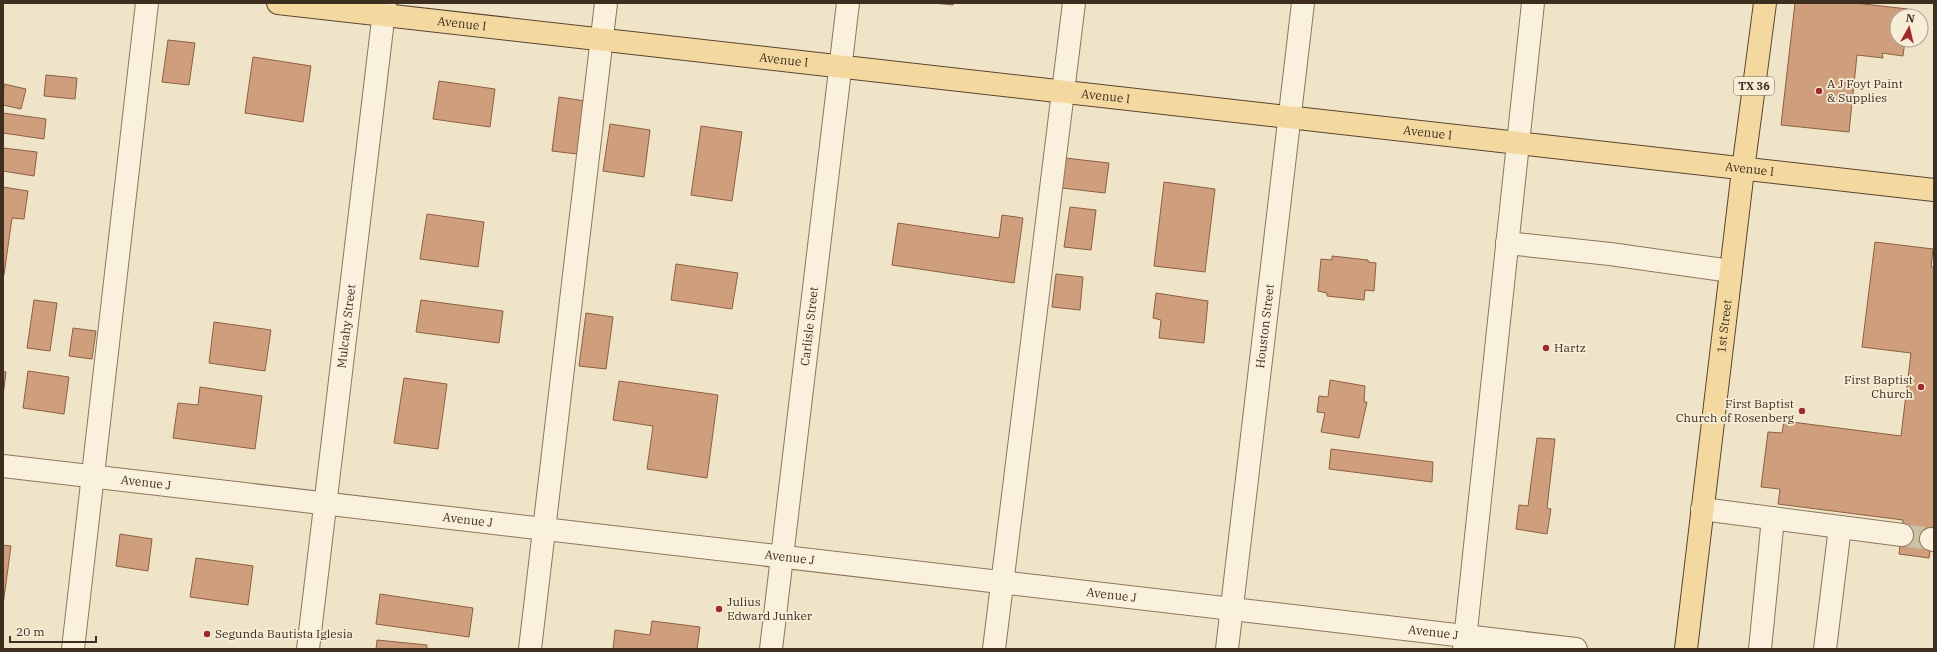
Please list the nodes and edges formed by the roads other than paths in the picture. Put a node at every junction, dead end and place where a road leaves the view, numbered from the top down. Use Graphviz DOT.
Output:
graph roads {
  1 [pos="147,3"];
  2 [pos="278,3"];
  3 [pos="606,3"];
  4 [pos="848,3"];
  5 [pos="1074,3"];
  6 [pos="1303,3"];
  7 [pos="1533,3"];
  8 [pos="1765,3"];
  9 [pos="385,9"];
  10 [pos="602,40"];
  11 [pos="840,67"];
  12 [pos="1063,92"];
  13 [pos="1289,118"];
  14 [pos="1517,144"];
  15 [pos="1743,170"];
  16 [pos="1934,190"];
  17 [pos="1507,243"];
  18 [pos="1731,271"];
  19 [pos="3,466"];
  20 [pos="92,477"];
  21 [pos="325,504"];
  22 [pos="1702,509"];
  23 [pos="1774,518"];
  24 [pos="1840,527"];
  25 [pos="544,529"];
  26 [pos="1902,535"];
  27 [pos="782,557"];
  28 [pos="1002,582"];
  29 [pos="1231,609"];
  30 [pos="1465,642"];
  31 [pos="73,649"];
  32 [pos="308,649"];
  33 [pos="530,649"];
  34 [pos="771,649"];
  35 [pos="994,649"];
  36 [pos="1226,649"];
  37 [pos="1576,649"];
  38 [pos="1686,649"];
  39 [pos="1760,649"];
  40 [pos="1825,649"];
  1 -- 20 [label="street"];
  2 -- 9 [label="main road, Avenue I"];
  3 -- 10 [label="street"];
  4 -- 11 [label="street, Carlisle Street"];
  5 -- 12 [label="street"];
  6 -- 13 [label="street, Houston Street"];
  7 -- 14 [label="street"];
  8 -- 15 [label="main road, 1st Street / TX 36"];
  9 -- 10 [label="main road, Avenue I"];
  9 -- 21 [label="street, Mulcahy Street"];
  10 -- 11 [label="main road, Avenue I"];
  10 -- 25 [label="street"];
  11 -- 12 [label="main road, Avenue I"];
  11 -- 27 [label="street, Carlisle Street"];
  12 -- 13 [label="main road, Avenue I"];
  12 -- 28 [label="street"];
  13 -- 14 [label="main road, Avenue I"];
  13 -- 29 [label="street, Houston Street"];
  14 -- 15 [label="main road, Avenue I"];
  14 -- 17 [label="street"];
  15 -- 16 [label="main road, Avenue I"];
  15 -- 18 [label="main road, 1st Street / TX 36"];
  17 -- 18 [label="street"];
  17 -- 30 [label="street"];
  18 -- 22 [label="main road, 1st Street / TX 36"];
  19 -- 20 [label="street, Avenue J"];
  20 -- 21 [label="street, Avenue J"];
  20 -- 31 [label="street"];
  21 -- 25 [label="street, Avenue J"];
  21 -- 32 [label="street, Mulcahy Street"];
  22 -- 23 [label="street"];
  22 -- 38 [label="main road, 1st Street / TX 36"];
  23 -- 24 [label="street"];
  23 -- 39 [label="street"];
  24 -- 26 [label="street"];
  24 -- 40 [label="street"];
  25 -- 27 [label="street, Avenue J"];
  25 -- 33 [label="street"];
  27 -- 28 [label="street, Avenue J"];
  27 -- 34 [label="street, Carlisle Street"];
  28 -- 29 [label="street, Avenue J"];
  28 -- 35 [label="street"];
  29 -- 30 [label="street, Avenue J"];
  29 -- 36 [label="street, Houston Street"];
  30 -- 37 [label="street, Avenue J"];
}
